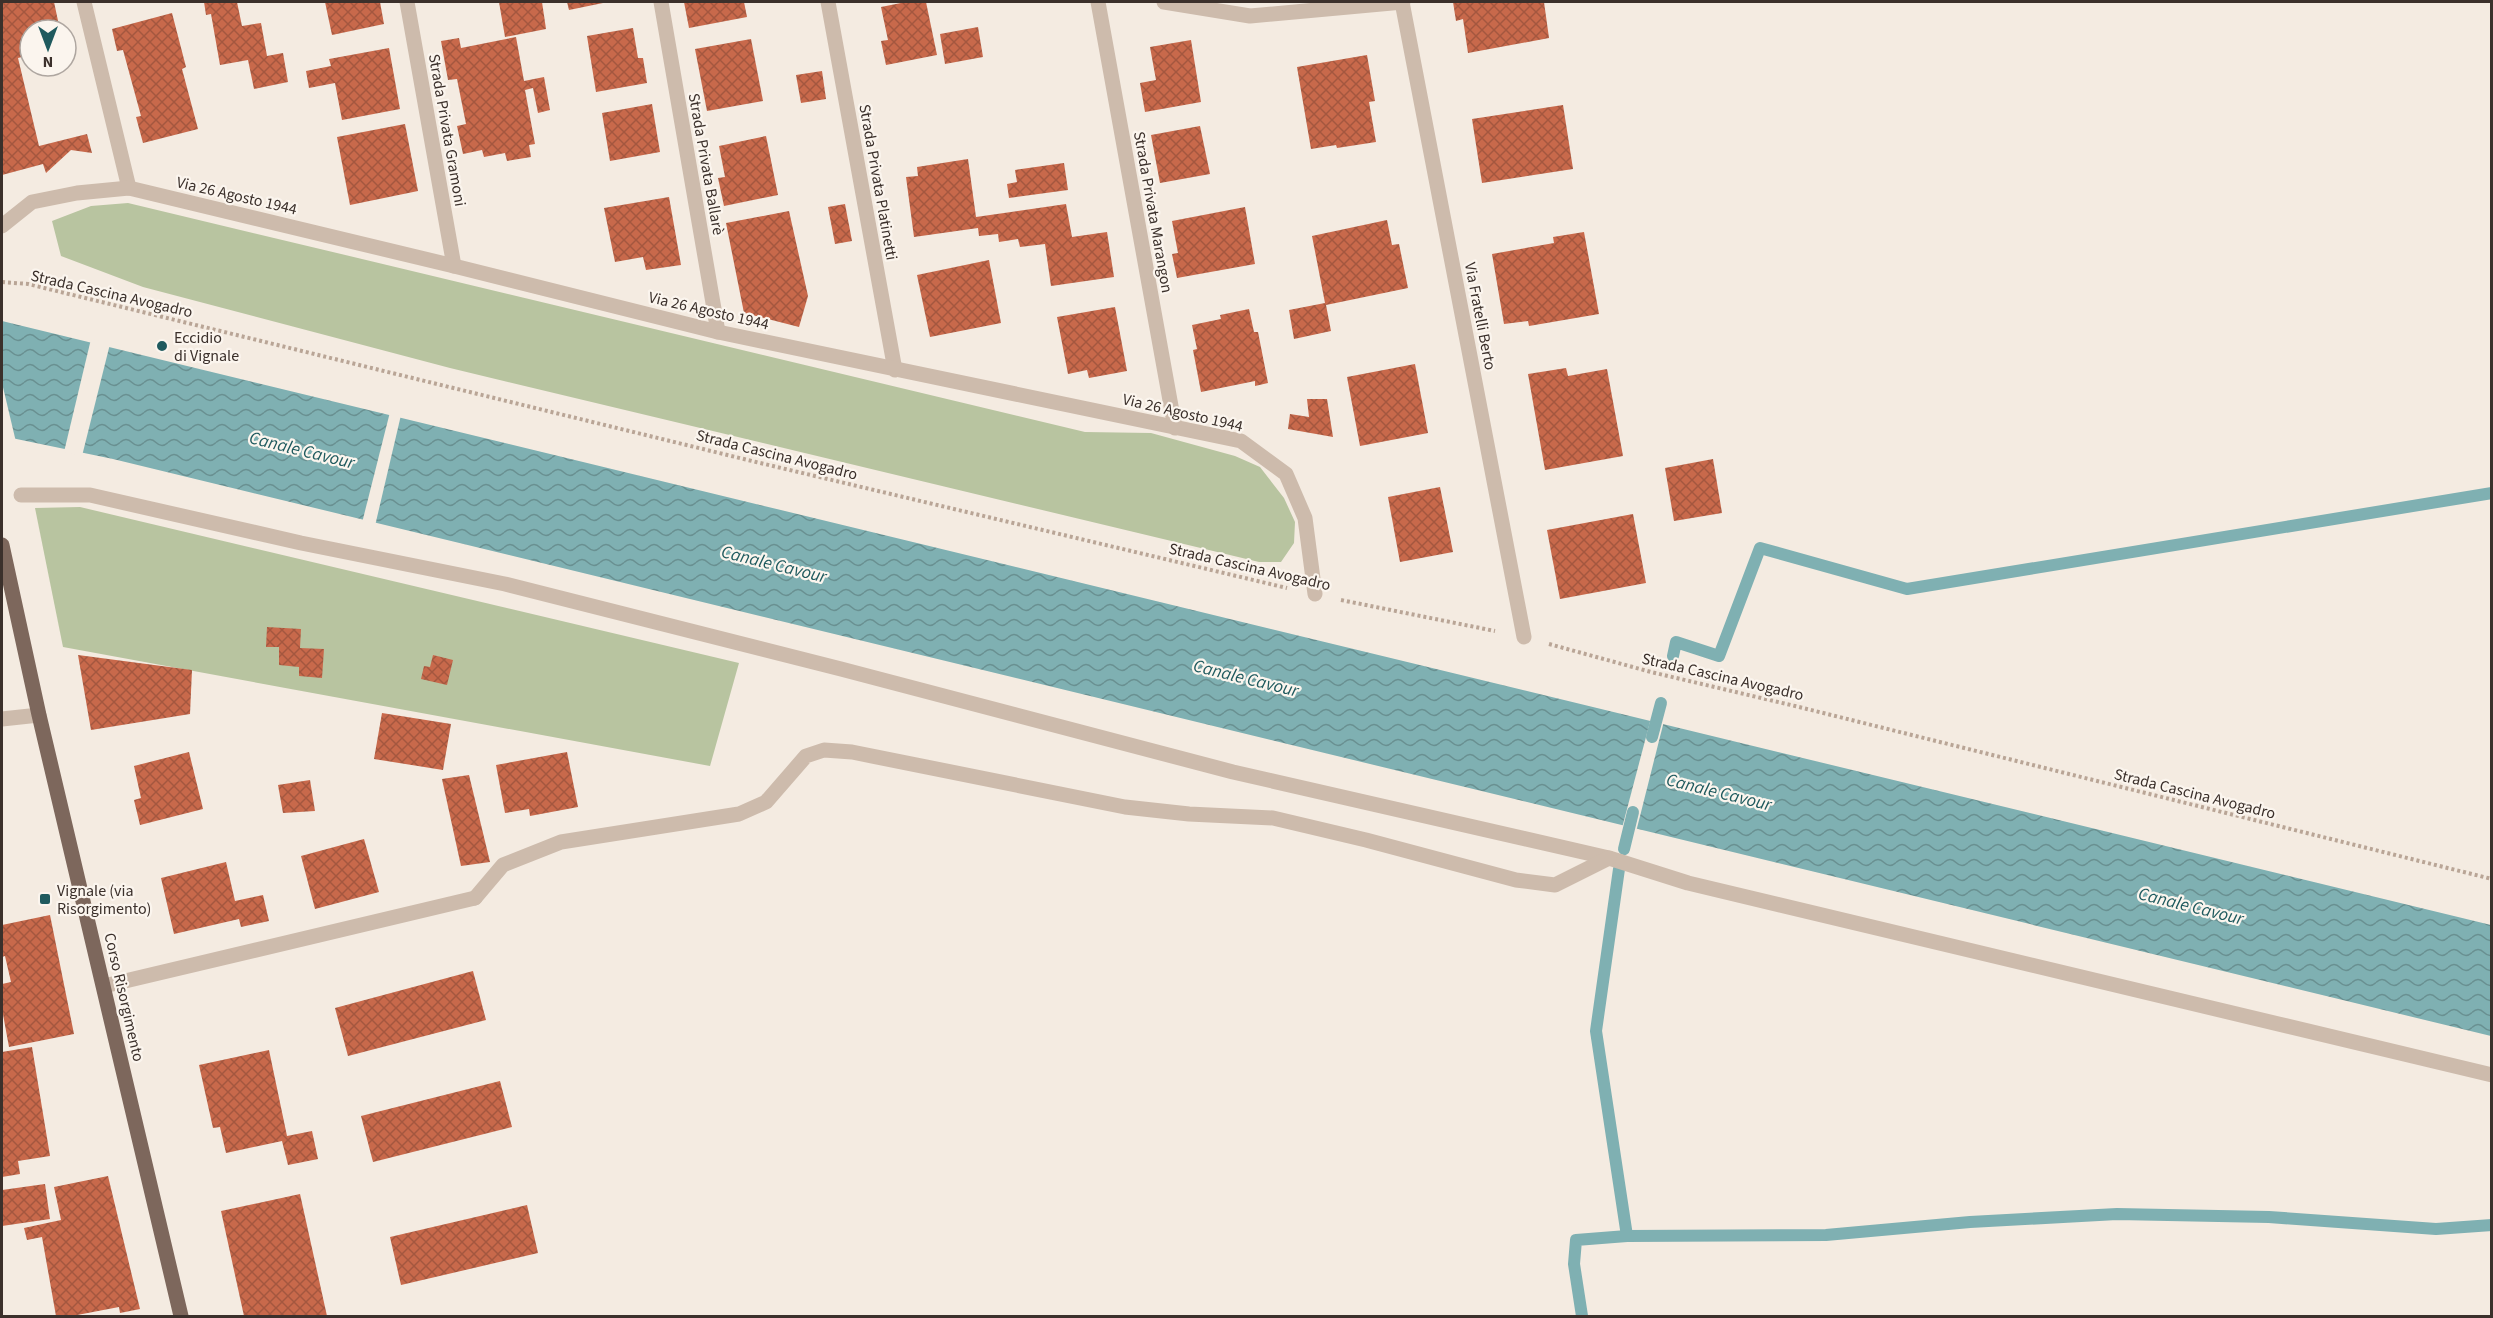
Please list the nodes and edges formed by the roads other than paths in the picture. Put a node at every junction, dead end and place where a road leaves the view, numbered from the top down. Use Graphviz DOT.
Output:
graph roads {
  1 [pos="84,2"];
  2 [pos="407,2"];
  3 [pos="660,2"];
  4 [pos="828,2"];
  5 [pos="1098,2"];
  6 [pos="1164,2"];
  7 [pos="1402,2"];
  8 [pos="129,188"];
  9 [pos="2,226"];
  10 [pos="454,266"];
  11 [pos="718,332"];
  12 [pos="895,370"];
  13 [pos="1175,428"];
  14 [pos="21,495"];
  15 [pos="2,545"];
  16 [pos="6,583"];
  17 [pos="1315,594"];
  18 [pos="1524,637"];
  19 [pos="39,715"];
  20 [pos="2,719"];
  21 [pos="1609,858"];
  22 [pos="104,986"];
  23 [pos="2492,1075"];
  24 [pos="181,1317"];
  1 -- 8 [label="street"];
  2 -- 10 [label="street, Strada Privata Gramoni"];
  3 -- 11 [label="street, Strada Privata Ballarè"];
  4 -- 12 [label="street, Strada Privata Platinetti"];
  5 -- 13 [label="street, Strada Privata Marangon"];
  6 -- 7 [label="street"];
  7 -- 18 [label="street, Via Fratelli Berto"];
  8 -- 9 [label="street, Via 26 Agosto 1944"];
  8 -- 10 [label="street, Via 26 Agosto 1944"];
  10 -- 11 [label="street, Via 26 Agosto 1944"];
  11 -- 12 [label="street, Via 26 Agosto 1944"];
  12 -- 13 [label="street, Via 26 Agosto 1944"];
  13 -- 17 [label="street, Via 26 Agosto 1944"];
  14 -- 21 [label="street"];
  15 -- 16 [label="main road, Corso Risorgimento"];
  16 -- 19 [label="main road, Corso Risorgimento"];
  19 -- 20 [label="street"];
  19 -- 22 [label="main road, Corso Risorgimento"];
  21 -- 22 [label="street"];
  21 -- 23 [label="street"];
  22 -- 24 [label="main road, Corso Risorgimento"];
}
